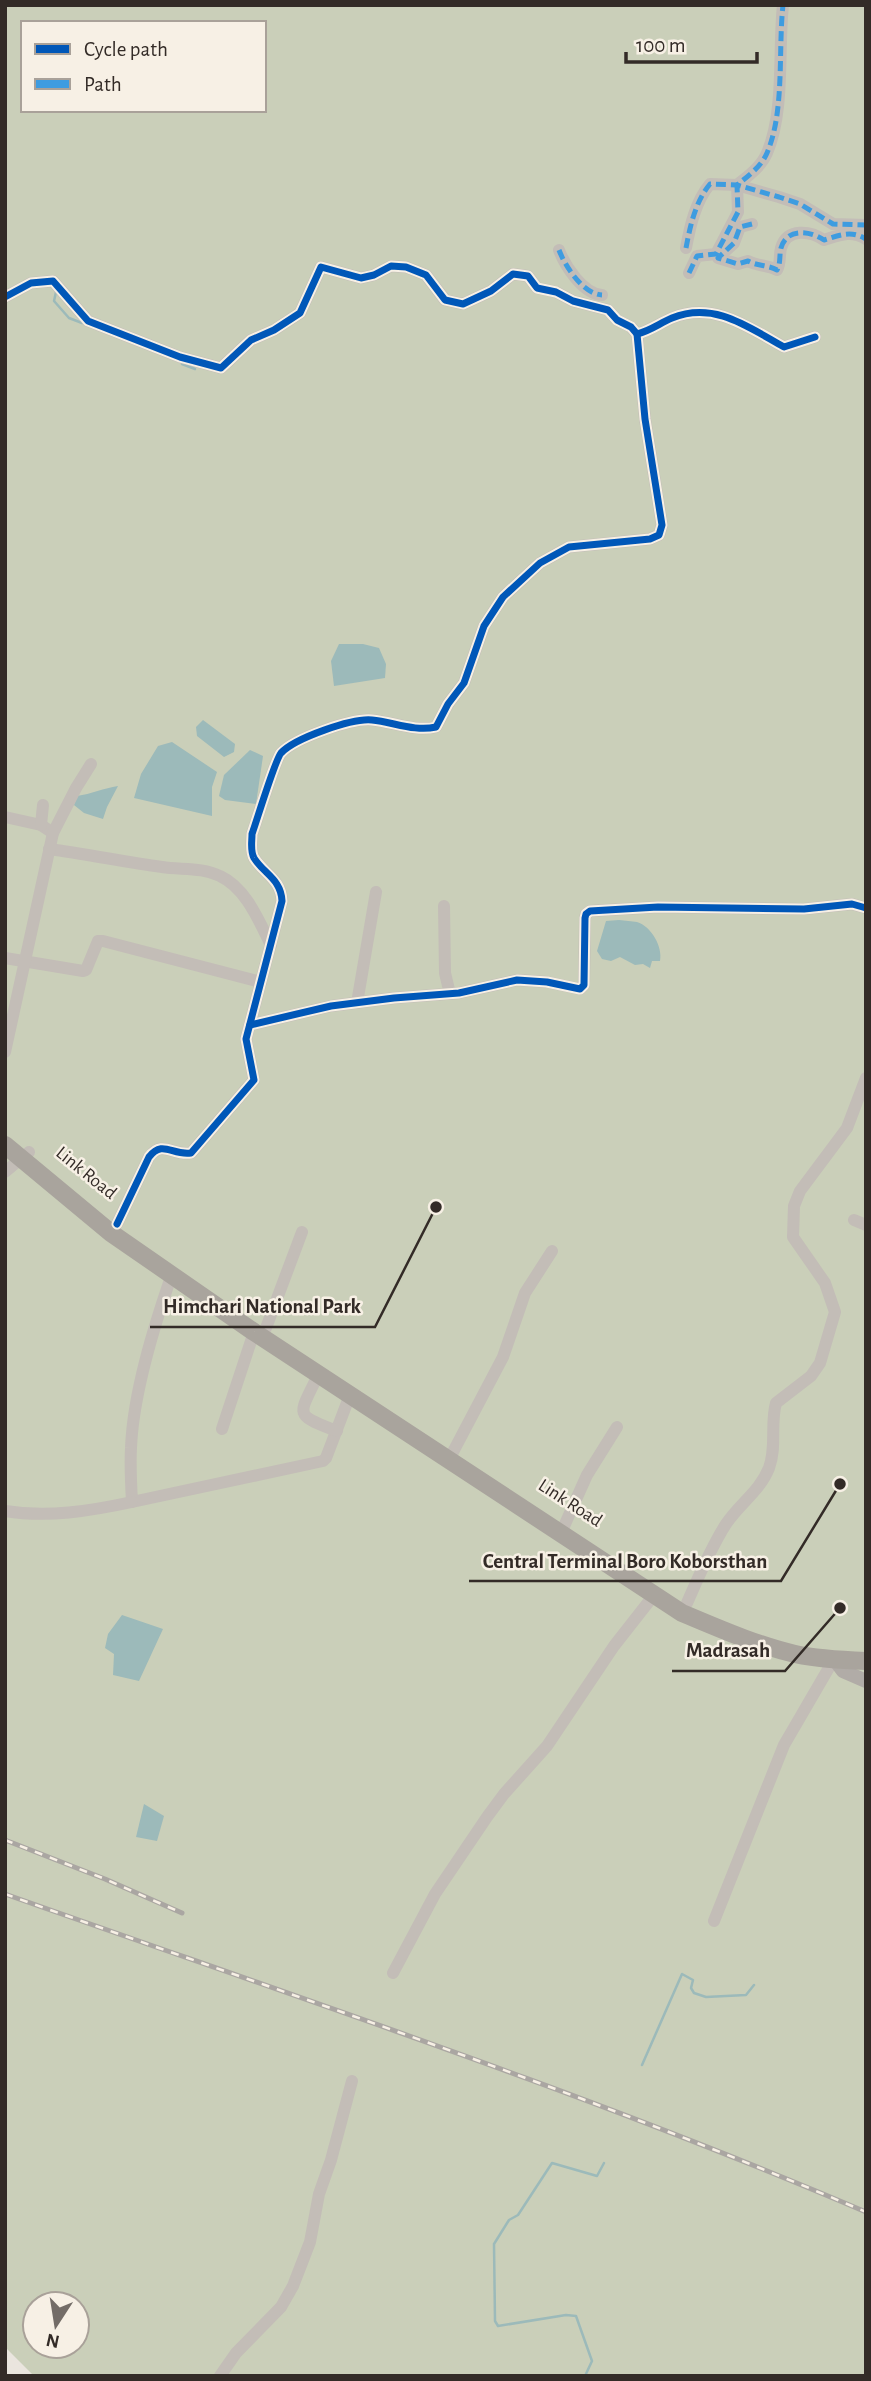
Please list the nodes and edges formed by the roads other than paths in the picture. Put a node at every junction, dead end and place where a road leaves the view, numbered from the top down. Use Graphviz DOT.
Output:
graph roads {
  1 [pos="783,5"];
  2 [pos="737,185"];
  3 [pos="752,224"];
  4 [pos="866,225"];
  5 [pos="866,239"];
  6 [pos="686,248"];
  7 [pos="559,250"];
  8 [pos="689,273"];
  9 [pos="602,295"];
  10 [pos="5,298"];
  11 [pos="638,334"];
  12 [pos="816,337"];
  13 [pos="91,764"];
  14 [pos="43,805"];
  15 [pos="5,817"];
  16 [pos="41,825"];
  17 [pos="53,833"];
  18 [pos="50,849"];
  19 [pos="376,892"];
  20 [pos="444,906"];
  21 [pos="866,908"];
  22 [pos="271,945"];
  23 [pos="5,958"];
  24 [pos="26,962"];
  25 [pos="261,982"];
  26 [pos="450,994"];
  27 [pos="357,1003"];
  28 [pos="250,1026"];
  29 [pos="5,1052"];
  30 [pos="866,1078"];
  31 [pos="5,1131"];
  32 [pos="5,1145"];
  33 [pos="25,1155"];
  34 [pos="5,1172"];
  35 [pos="117,1224"];
  36 [pos="302,1232"];
  37 [pos="552,1251"];
  38 [pos="172,1274"];
  39 [pos="260,1330"];
  40 [pos="318,1375"];
  41 [pos="350,1395"];
  42 [pos="617,1427"];
  43 [pos="222,1429"];
  44 [pos="337,1431"];
  45 [pos="453,1452"];
  46 [pos="132,1502"];
  47 [pos="5,1511"];
  48 [pos="563,1528"];
  49 [pos="654,1595"];
  50 [pos="687,1603"];
  51 [pos="827,1658"];
  52 [pos="866,1661"];
  53 [pos="866,1672"];
  54 [pos="866,1681"];
  55 [pos="714,1921"];
  56 [pos="393,1973"];
  57 [pos="352,2081"];
  58 [pos="220,2376"];
  1 -- 2 [label="street"];
  2 -- 4 [label="street"];
  2 -- 6 [label="street"];
  2 -- 8 [label="street"];
  3 -- 5 [label="street"];
  7 -- 9 [label="street"];
  10 -- 11 [label="street"];
  11 -- 12 [label="street"];
  11 -- 22 [label="street"];
  13 -- 17 [label="street"];
  14 -- 16 [label="street"];
  15 -- 16 [label="street"];
  16 -- 17 [label="street"];
  17 -- 18 [label="street"];
  18 -- 22 [label="street"];
  18 -- 24 [label="street"];
  19 -- 27 [label="street"];
  20 -- 26 [label="street"];
  21 -- 26 [label="street"];
  22 -- 25 [label="street"];
  23 -- 24 [label="street"];
  24 -- 25 [label="street"];
  24 -- 29 [label="street"];
  25 -- 28 [label="street"];
  26 -- 27 [label="street"];
  27 -- 28 [label="street"];
  28 -- 35 [label="street"];
  30 -- 50 [label="street"];
  31 -- 33 [label="highway, Link Road"];
  32 -- 33 [label="highway, Link Road"];
  33 -- 34 [label="street"];
  33 -- 35 [label="highway, Link Road"];
  33 -- 38 [label="highway, Link Road"];
  35 -- 39 [label="highway, Link Road"];
  36 -- 39 [label="street"];
  37 -- 45 [label="street"];
  38 -- 39 [label="highway, Link Road"];
  38 -- 46 [label="street"];
  39 -- 40 [label="highway, Link Road"];
  39 -- 43 [label="street"];
  39 -- 45 [label="highway, Link Road"];
  40 -- 41 [label="highway, Link Road"];
  40 -- 44 [label="street"];
  41 -- 44 [label="street"];
  41 -- 48 [label="highway, Link Road"];
  42 -- 48 [label="street"];
  44 -- 46 [label="street"];
  45 -- 48 [label="highway, Link Road"];
  46 -- 47 [label="street"];
  48 -- 49 [label="highway, Link Road"];
  48 -- 50 [label="highway, Link Road"];
  49 -- 51 [label="highway, Link Road"];
  49 -- 56 [label="street"];
  50 -- 51 [label="highway, Link Road"];
  51 -- 52 [label="highway"];
  51 -- 53 [label="main road"];
  51 -- 54 [label="main road"];
  51 -- 55 [label="street"];
  57 -- 58 [label="street"];
}
